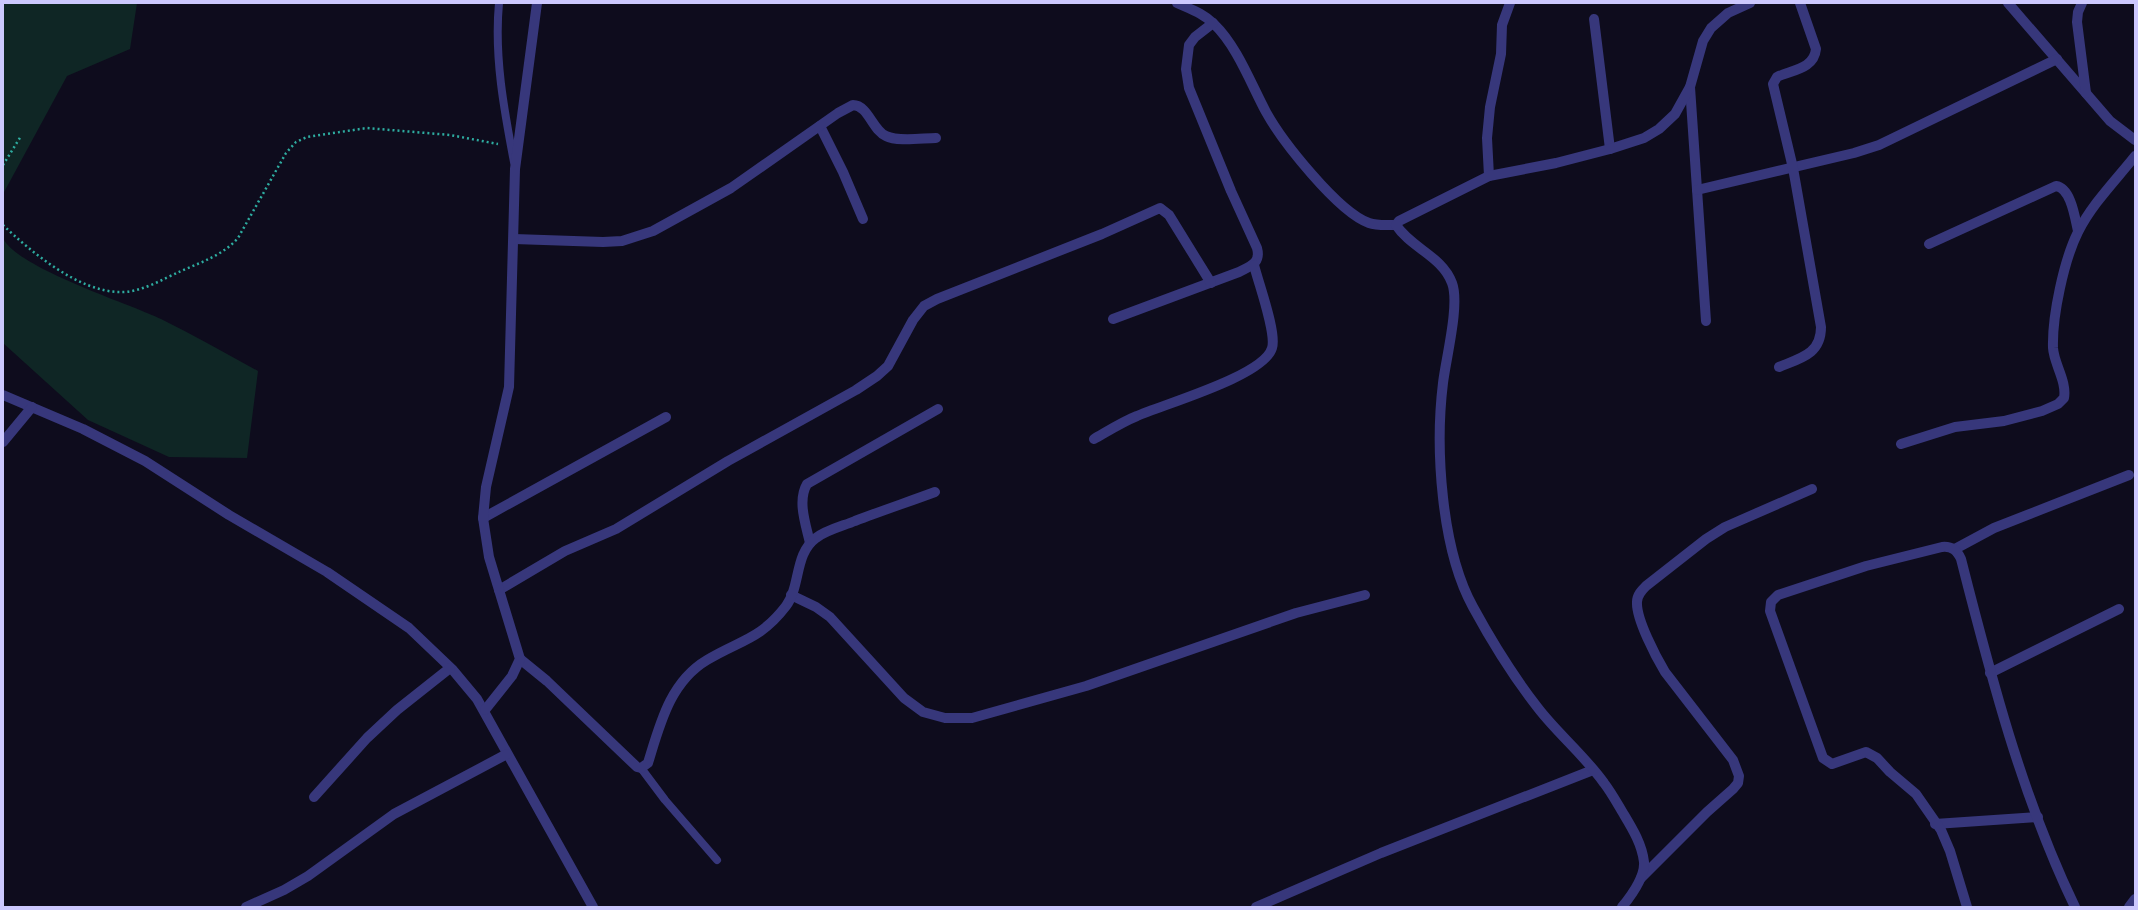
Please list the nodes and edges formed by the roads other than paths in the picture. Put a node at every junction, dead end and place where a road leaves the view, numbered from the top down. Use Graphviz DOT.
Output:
graph roads {
  1 [pos="500,3"];
  2 [pos="537,3"];
  3 [pos="1177,3"];
  4 [pos="1510,3"];
  5 [pos="1750,3"];
  6 [pos="1800,3"];
  7 [pos="2008,3"];
  8 [pos="2082,3"];
  9 [pos="1594,19"];
  10 [pos="1213,23"];
  11 [pos="2057,59"];
  12 [pos="1690,87"];
  13 [pos="2086,93"];
  14 [pos="820,126"];
  15 [pos="936,138"];
  16 [pos="2135,140"];
  17 [pos="1610,149"];
  18 [pos="2135,156"];
  19 [pos="1793,168"];
  20 [pos="515,169"];
  21 [pos="1489,176"];
  22 [pos="1697,190"];
  23 [pos="863,220"];
  24 [pos="1396,225"];
  25 [pos="2078,231"];
  26 [pos="514,239"];
  27 [pos="1929,244"];
  28 [pos="1254,265"];
  29 [pos="1211,283"];
  30 [pos="1113,318"];
  31 [pos="1706,321"];
  32 [pos="1779,367"];
  33 [pos="3,395"];
  34 [pos="32,408"];
  35 [pos="938,409"];
  36 [pos="666,417"];
  37 [pos="1094,439"];
  38 [pos="3,442"];
  39 [pos="1901,444"];
  40 [pos="2129,475"];
  41 [pos="1812,489"];
  42 [pos="935,492"];
  43 [pos="483,518"];
  44 [pos="810,543"];
  45 [pos="1955,549"];
  46 [pos="499,590"];
  47 [pos="791,595"];
  48 [pos="1365,595"];
  49 [pos="2119,609"];
  50 [pos="520,659"];
  51 [pos="450,668"];
  52 [pos="1990,673"];
  53 [pos="485,710"];
  54 [pos="507,754"];
  55 [pos="641,768"];
  56 [pos="1593,770"];
  57 [pos="314,797"];
  58 [pos="2038,817"];
  59 [pos="1935,824"];
  60 [pos="717,860"];
  61 [pos="1640,879"];
  62 [pos="2135,899"];
  63 [pos="246,907"];
  64 [pos="593,907"];
  65 [pos="1256,907"];
  66 [pos="1622,907"];
  67 [pos="1967,907"];
  68 [pos="2075,907"];
  69 [pos="2129,907"];
  1 -- 20 [label="lane"];
  2 -- 20 [label="street"];
  3 -- 10 [label="street"];
  4 -- 21 [label="street"];
  5 -- 12 [label="street"];
  6 -- 19 [label="street"];
  7 -- 11 [label="street"];
  8 -- 13 [label="street"];
  9 -- 17 [label="street"];
  10 -- 24 [label="street"];
  10 -- 28 [label="street"];
  11 -- 13 [label="street"];
  11 -- 19 [label="street"];
  12 -- 17 [label="street"];
  12 -- 22 [label="street"];
  13 -- 16 [label="street"];
  14 -- 15 [label="street"];
  14 -- 23 [label="street"];
  14 -- 26 [label="street"];
  17 -- 21 [label="street"];
  18 -- 25 [label="street"];
  19 -- 22 [label="street"];
  19 -- 32 [label="street"];
  20 -- 26 [label="street"];
  21 -- 24 [label="street"];
  22 -- 31 [label="street"];
  24 -- 56 [label="street"];
  25 -- 27 [label="street"];
  25 -- 39 [label="street"];
  26 -- 43 [label="street"];
  28 -- 29 [label="street"];
  28 -- 37 [label="street"];
  29 -- 30 [label="street"];
  29 -- 46 [label="street"];
  33 -- 34 [label="street"];
  34 -- 38 [label="street"];
  34 -- 51 [label="street"];
  35 -- 44 [label="street"];
  36 -- 43 [label="street"];
  40 -- 45 [label="street"];
  41 -- 61 [label="street"];
  42 -- 44 [label="street"];
  43 -- 46 [label="street"];
  44 -- 47 [label="street"];
  45 -- 52 [label="street"];
  45 -- 59 [label="street"];
  46 -- 50 [label="street"];
  47 -- 48 [label="street"];
  47 -- 55 [label="street"];
  49 -- 52 [label="street"];
  50 -- 53 [label="street"];
  50 -- 55 [label="street"];
  51 -- 53 [label="street"];
  51 -- 57 [label="street"];
  52 -- 58 [label="street"];
  53 -- 54 [label="street"];
  54 -- 63 [label="street"];
  54 -- 64 [label="street"];
  55 -- 60 [label="lane"];
  56 -- 61 [label="street"];
  56 -- 65 [label="street"];
  58 -- 59 [label="street"];
  58 -- 68 [label="street"];
  59 -- 67 [label="street"];
  61 -- 66 [label="street"];
  62 -- 69 [label="street"];
}
